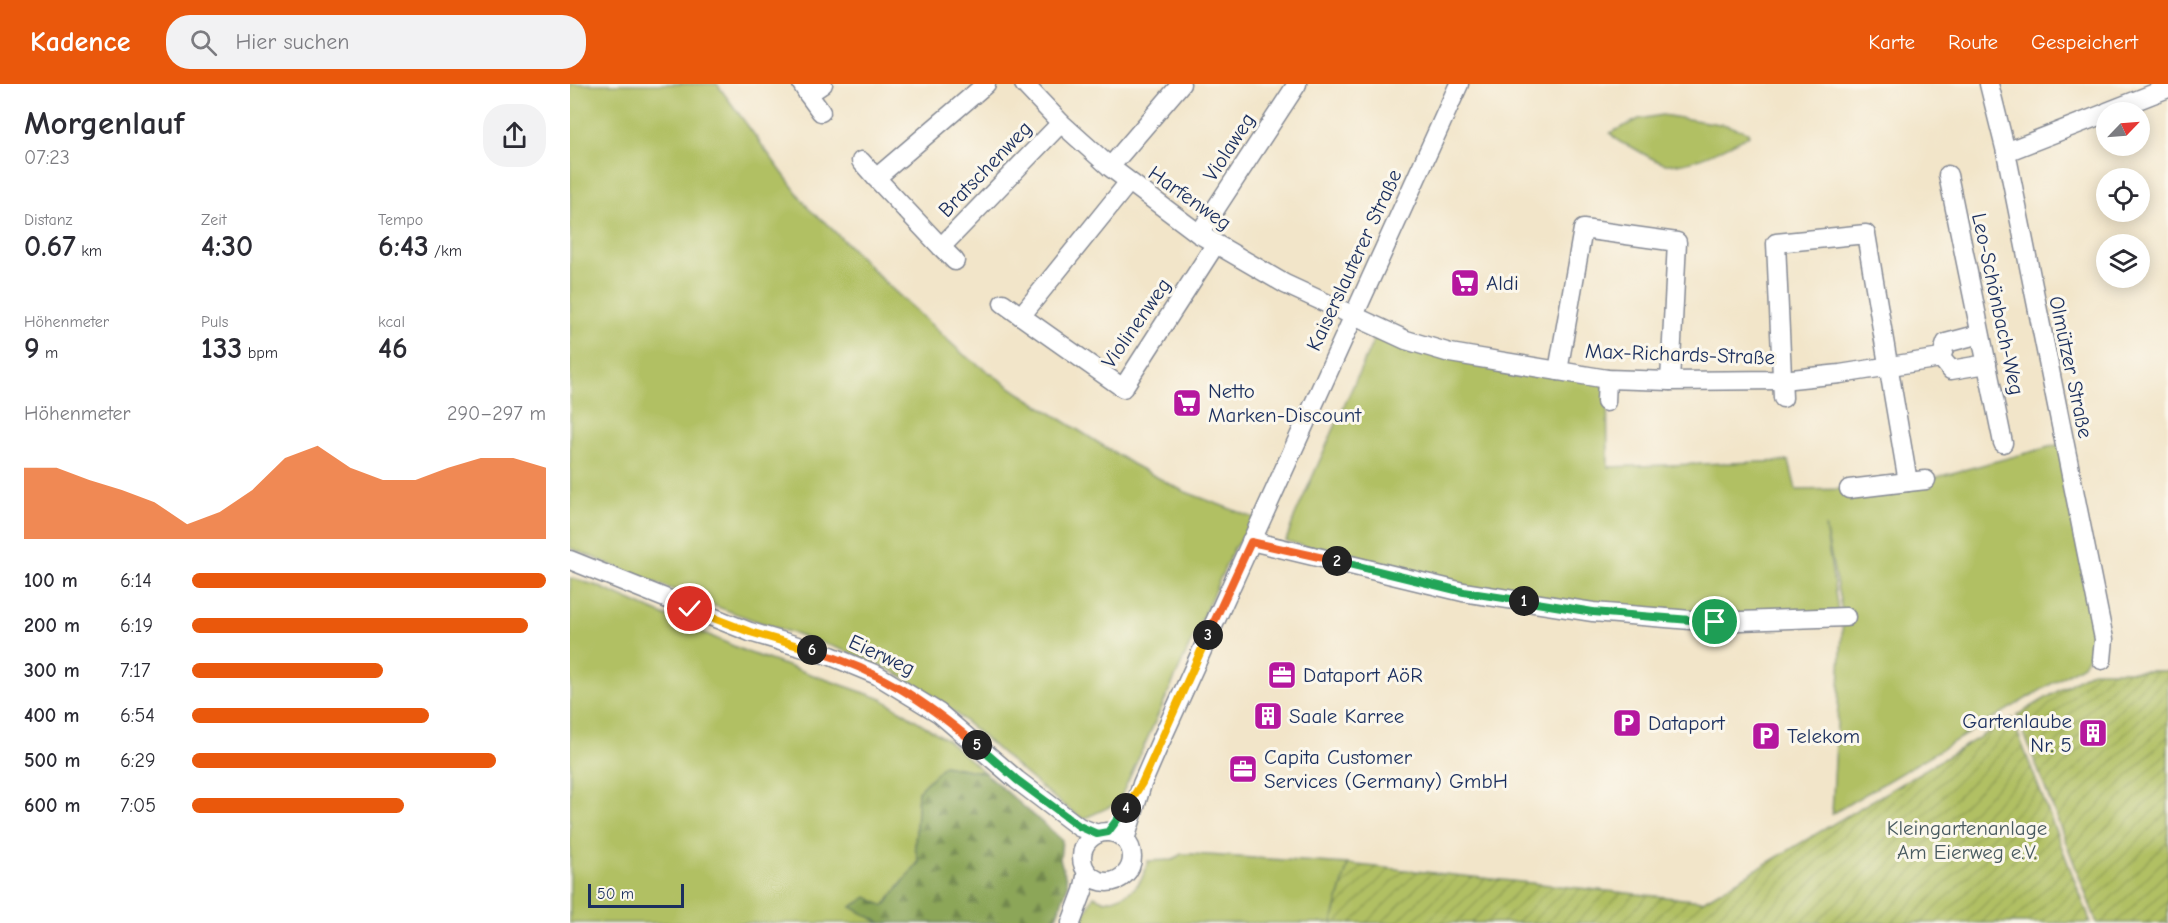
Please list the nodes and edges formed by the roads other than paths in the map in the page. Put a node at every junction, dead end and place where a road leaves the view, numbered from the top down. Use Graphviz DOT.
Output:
graph roads {
  1 [pos="986,84"];
  2 [pos="1182,84"];
  3 [pos="1297,84"];
  4 [pos="1459,84"];
  5 [pos="1989,84"];
  6 [pos="811,87"];
  7 [pos="1033,87"];
  8 [pos="2168,88"];
  9 [pos="2134,102"];
  10 [pos="821,112"];
  11 [pos="2096,117"];
  12 [pos="1061,123"];
  13 [pos="2006,152"];
  14 [pos="861,161"];
  15 [pos="1110,166"];
  16 [pos="1948,175"];
  17 [pos="876,178"];
  18 [pos="1129,182"];
  19 [pos="1199,234"];
  20 [pos="1215,245"];
  21 [pos="941,247"];
  22 [pos="955,261"];
  23 [pos="1003,303"];
  24 [pos="1021,316"];
  25 [pos="1353,317"];
  26 [pos="1980,334"];
  27 [pos="1941,358"];
  28 [pos="1987,364"];
  29 [pos="1889,367"];
  30 [pos="1558,371"];
  31 [pos="1607,379"];
  32 [pos="1670,381"];
  33 [pos="1783,389"];
  34 [pos="1606,402"];
  35 [pos="2003,443"];
  36 [pos="1849,489"];
  37 [pos="1251,542"];
  38 [pos="570,560"];
  39 [pos="1846,617"];
  40 [pos="2102,660"];
  41 [pos="1017,780"];
  42 [pos="1142,783"];
  43 [pos="1102,833"];
  44 [pos="1125,840"];
  45 [pos="1083,849"];
  46 [pos="1095,877"];
  47 [pos="1071,923"];
  48 [pos="1080,923"];
  1 -- 17 [label="street"];
  2 -- 15 [label="street"];
  3 -- 19 [label="street, Violaweg"];
  4 -- 25 [label="street, Kaiserslauterer Straße"];
  5 -- 13 [label="street, Olmützer Straße"];
  6 -- 10 [label="street"];
  7 -- 12 [label="street, Harfenweg"];
  8 -- 9 [label="street"];
  11 -- 13 [label="street"];
  12 -- 15 [label="street, Harfenweg"];
  12 -- 21 [label="street, Bratschenweg"];
  13 -- 40 [label="street, Olmützer Straße"];
  14 -- 17 [label="street, Bratschenweg"];
  15 -- 18 [label="street, Harfenweg"];
  16 -- 26 [label="street, Leo-Schönbach-Weg"];
  17 -- 21 [label="street, Bratschenweg"];
  18 -- 19 [label="street, Harfenweg"];
  18 -- 24 [label="street"];
  19 -- 20 [label="street, Harfenweg"];
  20 -- 24 [label="street, Violinenweg"];
  20 -- 25 [label="street, Harfenweg"];
  21 -- 22 [label="street, Bratschenweg"];
  23 -- 24 [label="street, Violinenweg"];
  25 -- 30 [label="street, Max-Richards-Straße"];
  25 -- 37 [label="street, Kaiserslauterer Straße"];
  26 -- 27 [label="street"];
  26 -- 28 [label="street, Leo-Schönbach-Weg"];
  27 -- 28 [label="street"];
  27 -- 29 [label="street, Max-Richards-Straße"];
  28 -- 35 [label="street, Leo-Schönbach-Weg"];
  29 -- 33 [label="street, Max-Richards-Straße"];
  29 -- 33 [label="street"];
  29 -- 36 [label="street"];
  30 -- 31 [label="street, Max-Richards-Straße"];
  30 -- 32 [label="street"];
  31 -- 32 [label="street, Max-Richards-Straße"];
  31 -- 34 [label="street"];
  32 -- 33 [label="street, Max-Richards-Straße"];
  37 -- 39 [label="street"];
  37 -- 42 [label="street, Kaiserslauterer Straße"];
  38 -- 41 [label="street, Eierweg"];
  41 -- 43 [label="street, Eierweg"];
  41 -- 45 [label="street, Eierweg"];
  42 -- 43 [label="street, Kaiserslauterer Straße"];
  42 -- 44 [label="street, Kaiserslauterer Straße"];
  43 -- 44 [label="street"];
  43 -- 45 [label="street"];
  44 -- 46 [label="street"];
  45 -- 46 [label="street"];
  46 -- 47 [label="street"];
  46 -- 48 [label="street"];
}
